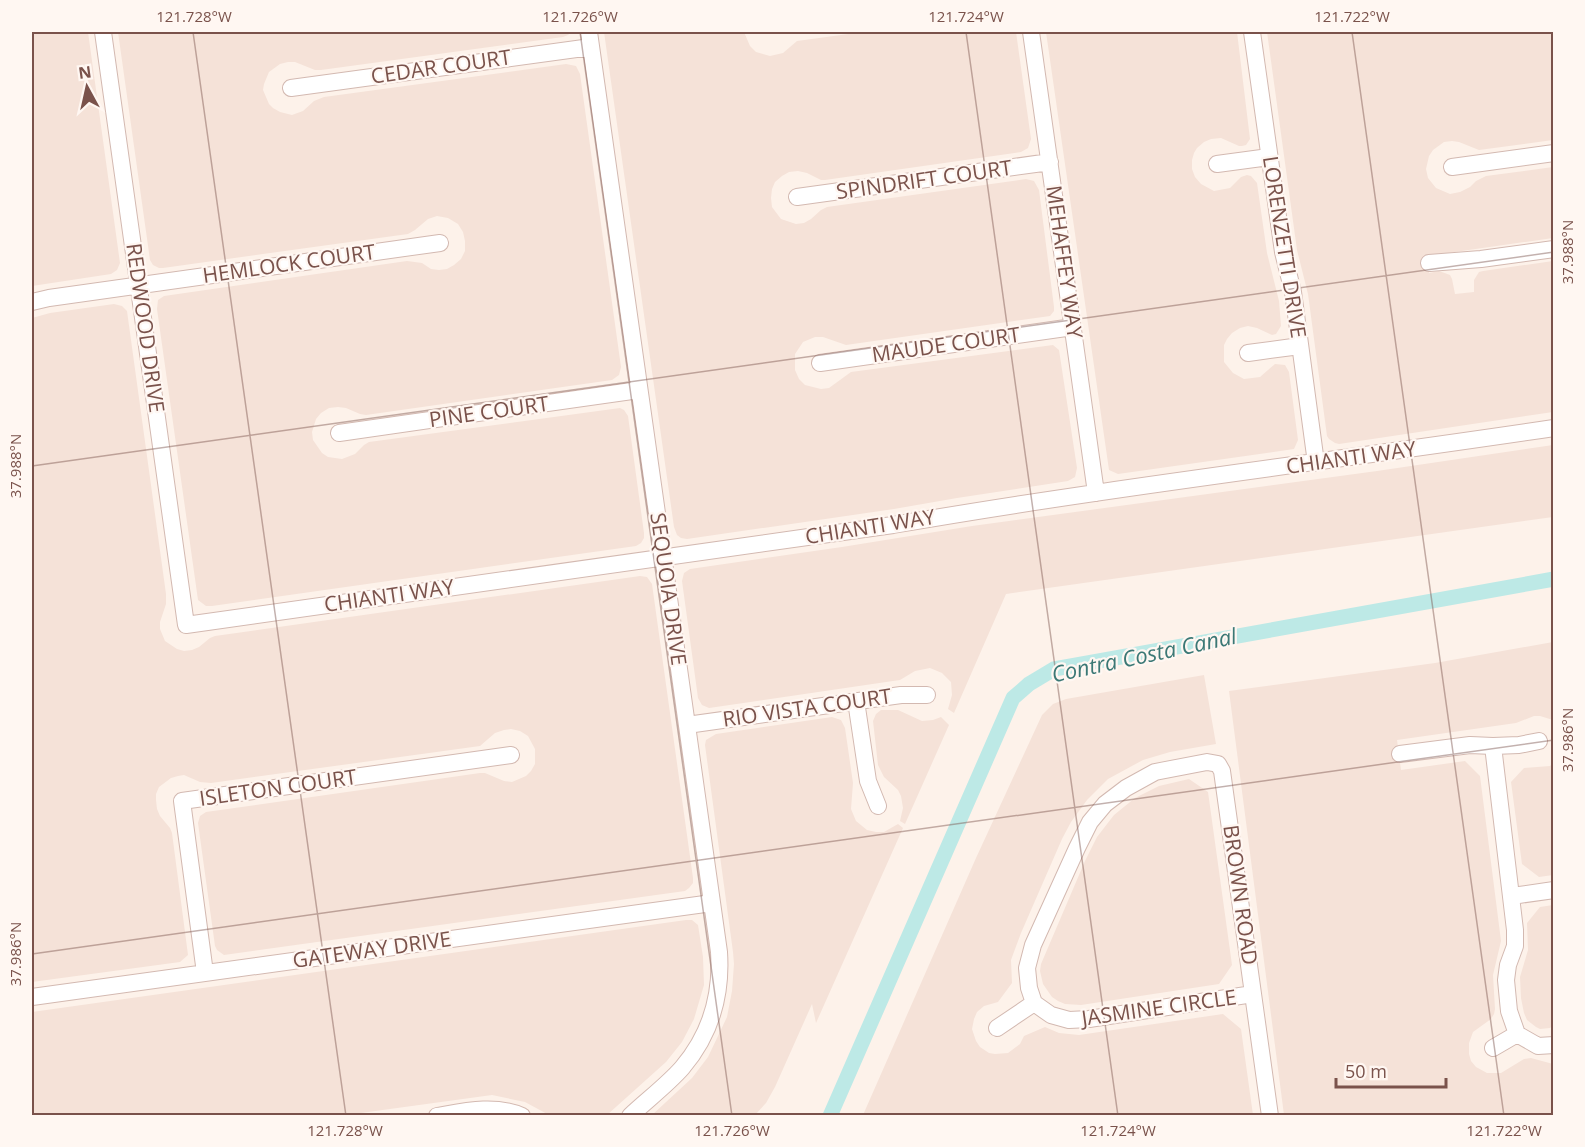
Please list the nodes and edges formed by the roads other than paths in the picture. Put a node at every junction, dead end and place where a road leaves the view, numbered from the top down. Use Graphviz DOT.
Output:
graph roads {
  1 [pos="103,32"];
  2 [pos="1031,32"];
  3 [pos="1252,32"];
  4 [pos="590,39"];
  5 [pos="291,88"];
  6 [pos="1554,153"];
  7 [pos="1269,157"];
  8 [pos="1050,162"];
  9 [pos="1217,164"];
  10 [pos="1452,168"];
  11 [pos="797,197"];
  12 [pos="440,243"];
  13 [pos="1554,249"];
  14 [pos="1429,263"];
  15 [pos="138,285"];
  16 [pos="32,302"];
  17 [pos="1073,327"];
  18 [pos="1300,346"];
  19 [pos="1248,353"];
  20 [pos="820,363"];
  21 [pos="639,390"];
  22 [pos="1554,428"];
  23 [pos="339,433"];
  24 [pos="1316,463"];
  25 [pos="1096,493"];
  26 [pos="663,558"];
  27 [pos="186,625"];
  28 [pos="927,695"];
  29 [pos="856,701"];
  30 [pos="687,725"];
  31 [pos="1539,741"];
  32 [pos="1493,747"];
  33 [pos="1400,754"];
  34 [pos="510,755"];
  35 [pos="878,806"];
  36 [pos="1554,890"];
  37 [pos="1512,896"];
  38 [pos="712,903"];
  39 [pos="205,973"];
  40 [pos="1253,994"];
  41 [pos="32,997"];
  42 [pos="1034,1003"];
  43 [pos="997,1028"];
  44 [pos="1517,1034"];
  45 [pos="1554,1045"];
  46 [pos="1493,1048"];
  47 [pos="437,1116"];
  48 [pos="522,1116"];
  49 [pos="630,1116"];
  50 [pos="1270,1116"];
  1 -- 15 [label="street, REDWOOD DRIVE"];
  2 -- 8 [label="street, MEHAFFEY WAY"];
  3 -- 7 [label="street, LORENZETTI DRIVE"];
  4 -- 5 [label="street, CEDAR COURT"];
  4 -- 21 [label="street, SEQUOIA DRIVE"];
  6 -- 10 [label="street"];
  7 -- 9 [label="street"];
  7 -- 18 [label="street, LORENZETTI DRIVE"];
  8 -- 11 [label="street, SPINDRIFT COURT"];
  8 -- 17 [label="street, MEHAFFEY WAY"];
  12 -- 15 [label="street, HEMLOCK COURT"];
  13 -- 14 [label="street"];
  15 -- 16 [label="street, HEMLOCK COURT"];
  15 -- 27 [label="street, REDWOOD DRIVE"];
  17 -- 20 [label="street, MAUDE COURT"];
  17 -- 25 [label="street, MEHAFFEY WAY"];
  18 -- 19 [label="street"];
  18 -- 24 [label="street, LORENZETTI DRIVE"];
  21 -- 23 [label="street, PINE COURT"];
  21 -- 26 [label="street, SEQUOIA DRIVE"];
  22 -- 24 [label="street, CHIANTI WAY"];
  24 -- 25 [label="street, CHIANTI WAY"];
  25 -- 26 [label="street, CHIANTI WAY"];
  26 -- 27 [label="street, CHIANTI WAY"];
  26 -- 30 [label="street, SEQUOIA DRIVE"];
  28 -- 29 [label="street, RIO VISTA COURT"];
  29 -- 30 [label="street, RIO VISTA COURT"];
  29 -- 35 [label="street"];
  30 -- 38 [label="street, SEQUOIA DRIVE"];
  31 -- 32 [label="street"];
  32 -- 33 [label="street"];
  32 -- 37 [label="street"];
  34 -- 39 [label="street, ISLETON COURT"];
  36 -- 37 [label="street"];
  37 -- 44 [label="street"];
  38 -- 39 [label="street, GATEWAY DRIVE"];
  38 -- 49 [label="street, SEQUOIA DRIVE"];
  39 -- 41 [label="street, GATEWAY DRIVE"];
  40 -- 42 [label="street, JASMINE CIRCLE"];
  40 -- 42 [label="street, BROWN ROAD"];
  40 -- 50 [label="street, BROWN ROAD"];
  42 -- 43 [label="street"];
  44 -- 45 [label="street"];
  44 -- 46 [label="street"];
  47 -- 48 [label="street"];
}
